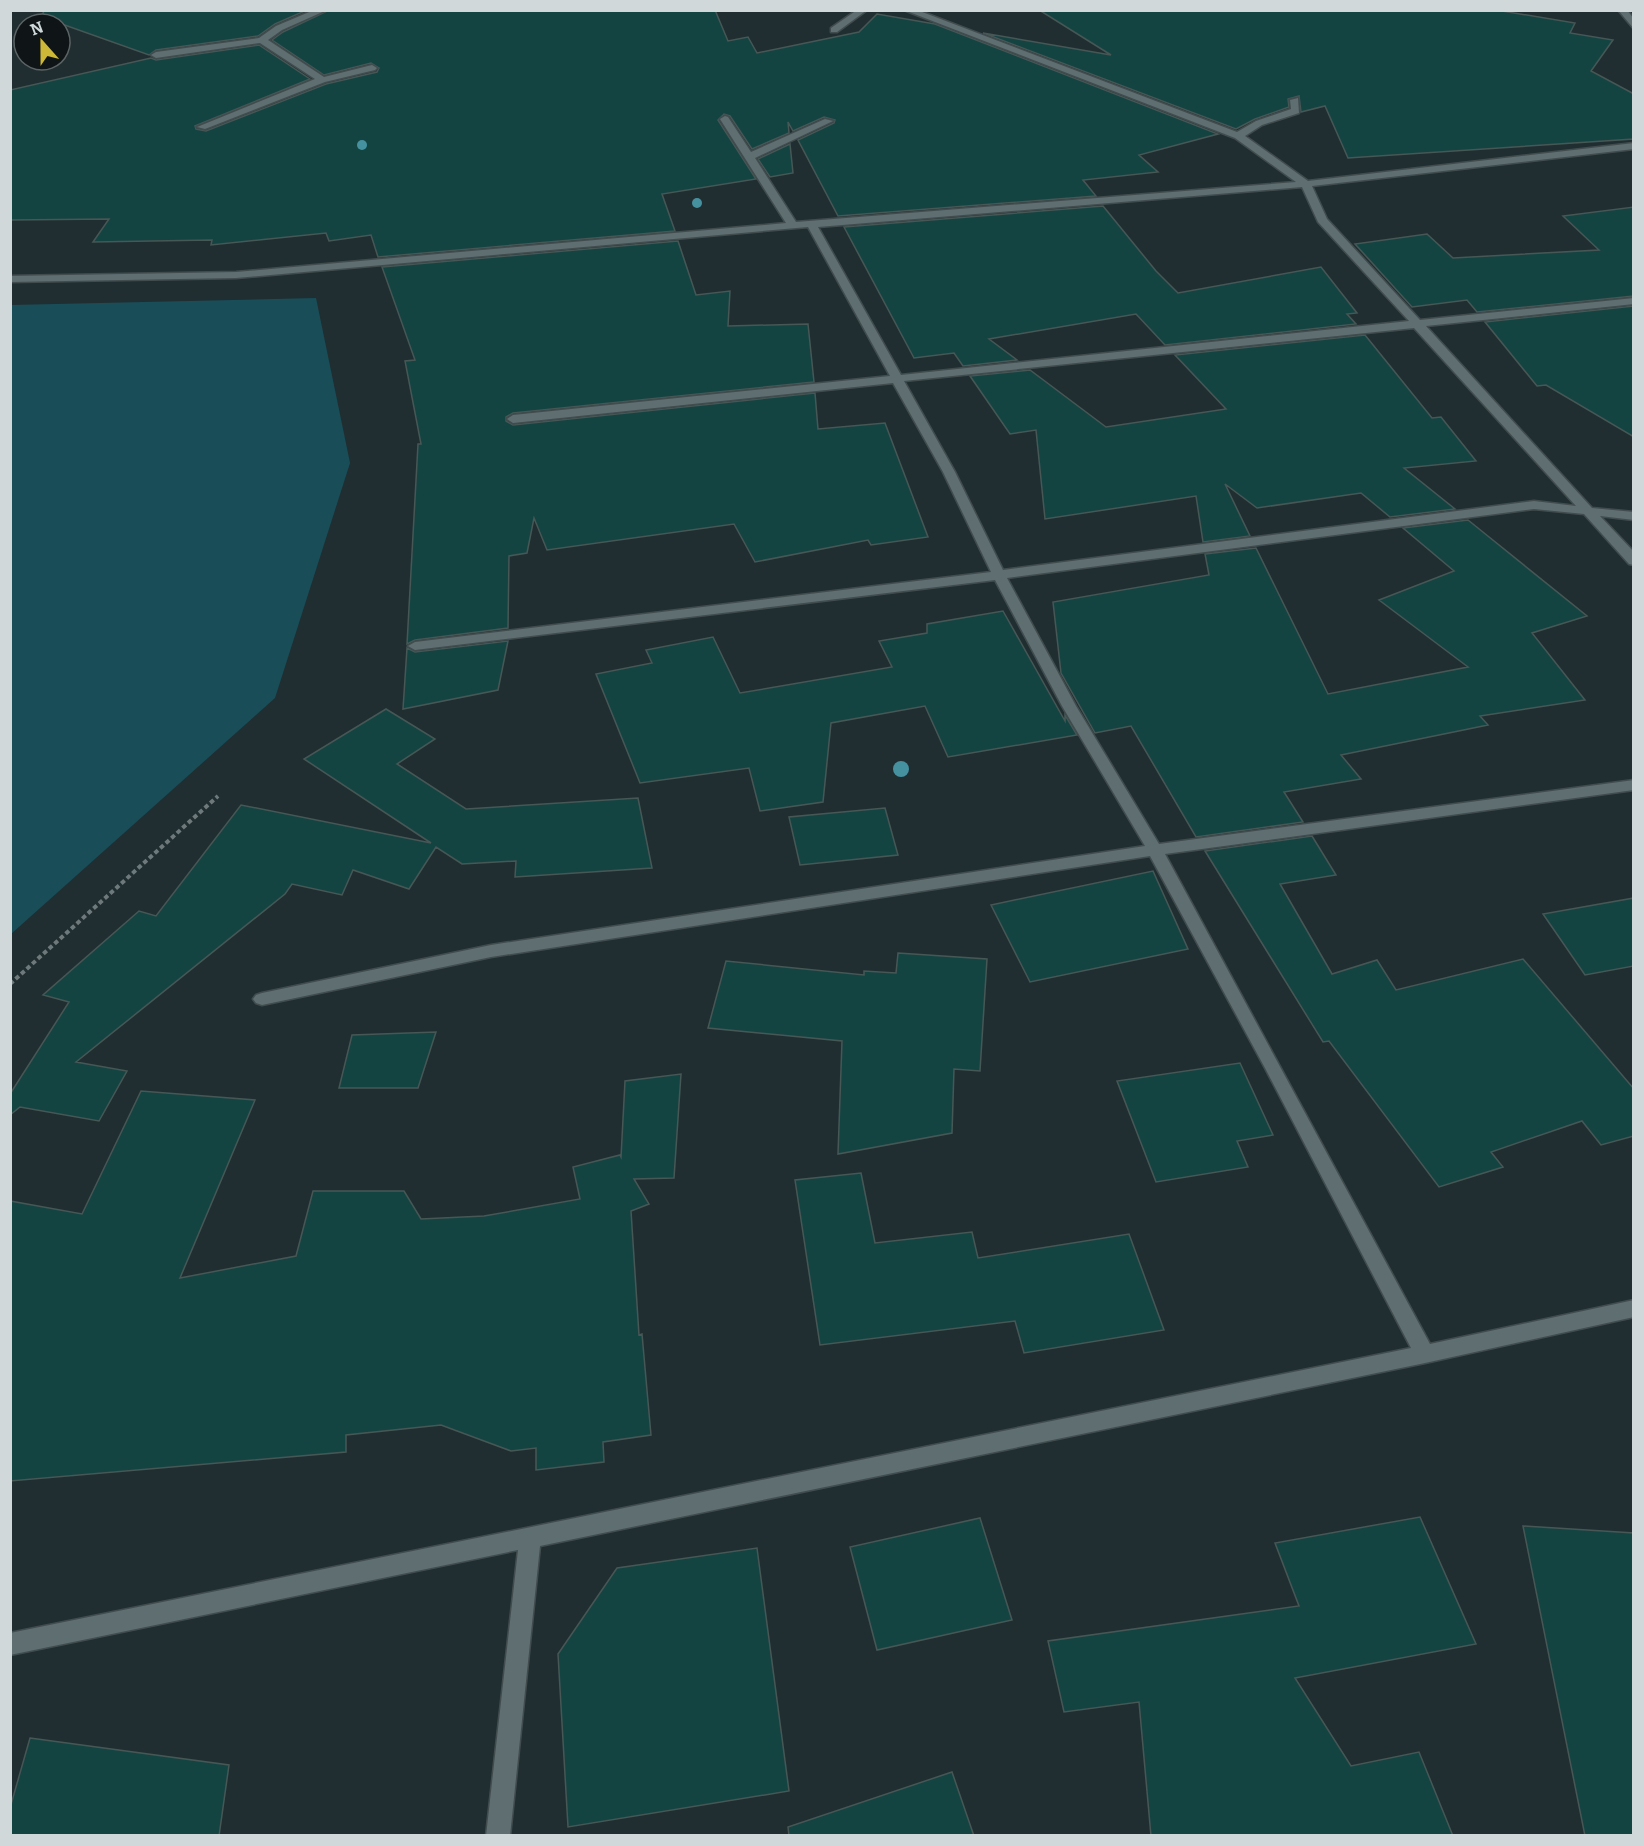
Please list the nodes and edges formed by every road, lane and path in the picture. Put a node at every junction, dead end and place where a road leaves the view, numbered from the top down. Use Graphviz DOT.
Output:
graph roads {
  1 [pos="323,10"];
  2 [pos="863,10"];
  3 [pos="908,10"];
  4 [pos="1622,10"];
  5 [pos="1634,26"];
  6 [pos="834,30"];
  7 [pos="262,40"];
  8 [pos="156,55"];
  9 [pos="372,68"];
  10 [pos="322,80"];
  11 [pos="1295,100"];
  12 [pos="725,119"];
  13 [pos="828,121"];
  14 [pos="202,127"];
  15 [pos="1238,136"];
  16 [pos="1634,146"];
  17 [pos="750,156"];
  18 [pos="1306,184"];
  19 [pos="812,224"];
  20 [pos="793,226"];
  21 [pos="10,279"];
  22 [pos="1634,301"];
  23 [pos="1419,325"];
  24 [pos="897,380"];
  25 [pos="513,419"];
  26 [pos="1589,512"];
  27 [pos="1634,516"];
  28 [pos="1634,561"];
  29 [pos="999,575"];
  30 [pos="415,646"];
  31 [pos="1634,785"];
  32 [pos="218,796"];
  33 [pos="1155,850"];
  34 [pos="10,984"];
  35 [pos="262,999"];
  36 [pos="1634,1308"];
  37 [pos="1425,1354"];
  38 [pos="530,1538"];
  39 [pos="10,1644"];
  40 [pos="498,1836"];
  1 -- 7 [label="street"];
  2 -- 6 [label="street"];
  3 -- 15 [label="street"];
  4 -- 5 [label="street"];
  7 -- 8 [label="street"];
  7 -- 10 [label="street"];
  9 -- 10 [label="street"];
  10 -- 14 [label="street"];
  11 -- 15 [label="street"];
  12 -- 17 [label="street"];
  13 -- 17 [label="street"];
  15 -- 18 [label="street"];
  16 -- 18 [label="street"];
  17 -- 20 [label="street"];
  18 -- 19 [label="street"];
  18 -- 23 [label="street"];
  19 -- 20 [label="street"];
  19 -- 24 [label="street"];
  20 -- 21 [label="street"];
  22 -- 23 [label="street"];
  23 -- 24 [label="street"];
  23 -- 26 [label="street"];
  24 -- 25 [label="street"];
  24 -- 29 [label="street"];
  26 -- 27 [label="street"];
  26 -- 28 [label="street"];
  26 -- 29 [label="street"];
  29 -- 30 [label="street"];
  29 -- 33 [label="street"];
  31 -- 33 [label="street"];
  32 -- 34 [label="path"];
  33 -- 35 [label="street"];
  33 -- 37 [label="street"];
  36 -- 37 [label="street"];
  37 -- 38 [label="street"];
  38 -- 39 [label="street"];
  38 -- 40 [label="street"];
}
